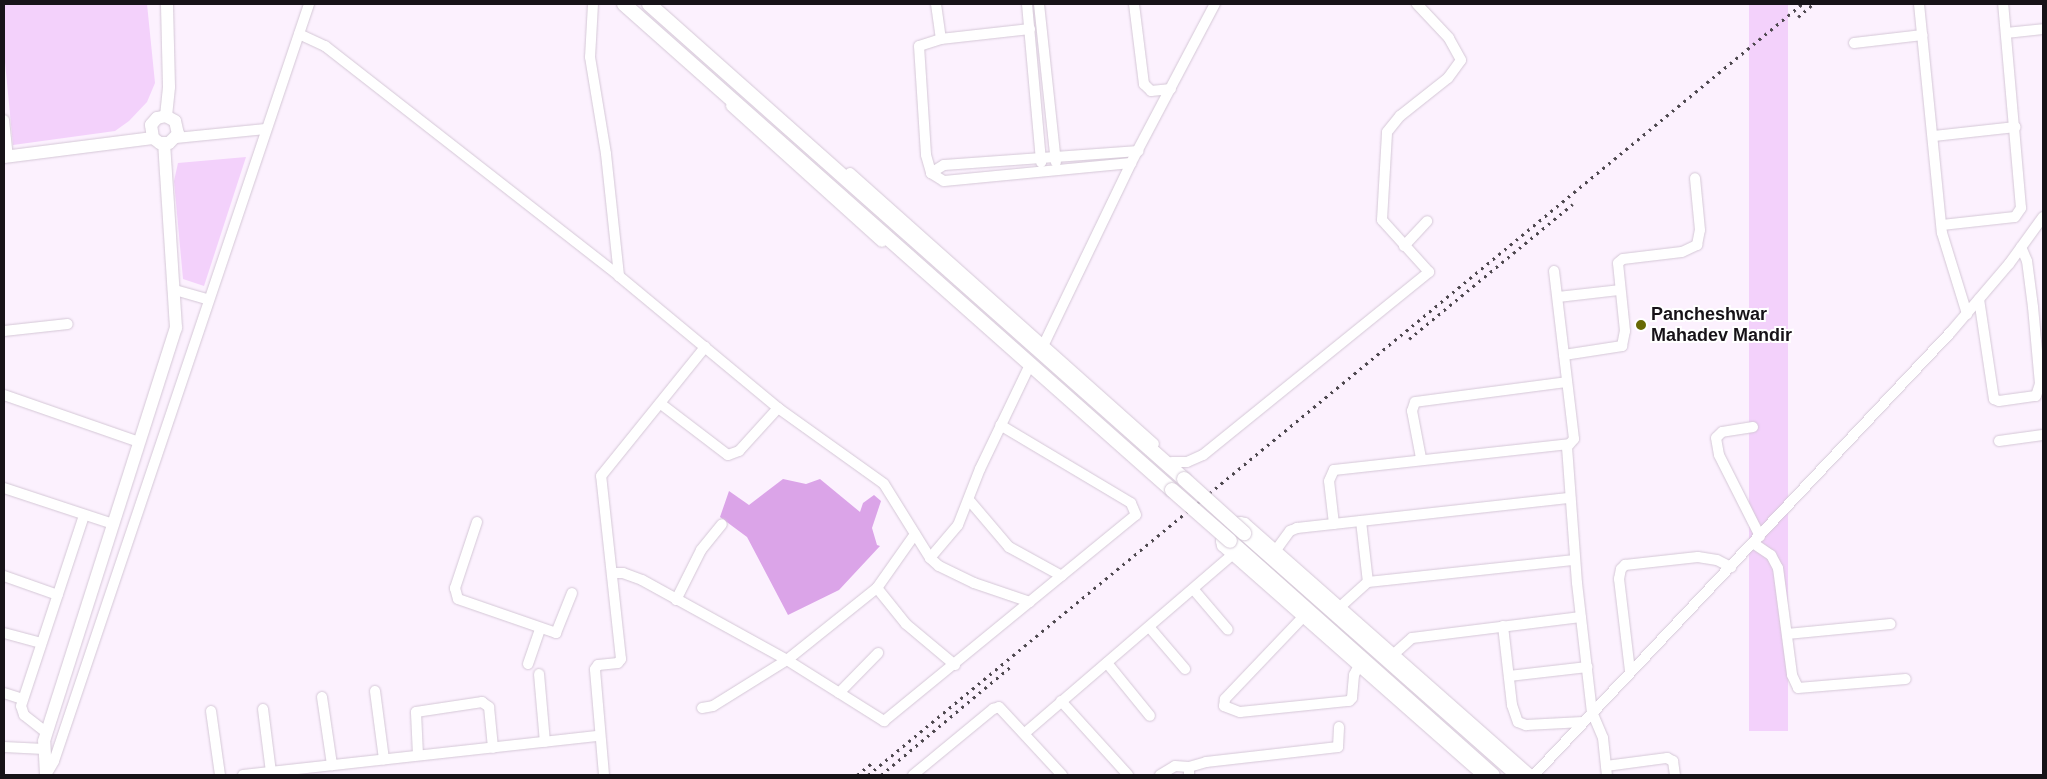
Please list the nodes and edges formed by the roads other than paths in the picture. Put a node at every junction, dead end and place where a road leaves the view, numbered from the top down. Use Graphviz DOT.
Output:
graph roads {
  1 [pos="167,4"];
  2 [pos="309,4"];
  3 [pos="593,4"];
  4 [pos="624,4"];
  5 [pos="649,4"];
  6 [pos="936,4"];
  7 [pos="1027,4"];
  8 [pos="1039,4"];
  9 [pos="1134,4"];
  10 [pos="1215,4"];
  11 [pos="1417,4"];
  12 [pos="1919,4"];
  13 [pos="2003,4"];
  14 [pos="1030,29"];
  15 [pos="2043,29"];
  16 [pos="2006,33"];
  17 [pos="299,34"];
  18 [pos="1923,35"];
  19 [pos="941,39"];
  20 [pos="1854,43"];
  21 [pos="728,72"];
  22 [pos="720,88"];
  23 [pos="1171,89"];
  24 [pos="166,116"];
  25 [pos="4,120"];
  26 [pos="2016,127"];
  27 [pos="266,129"];
  28 [pos="1934,136"];
  29 [pos="152,138"];
  30 [pos="170,141"];
  31 [pos="1138,151"];
  32 [pos="1040,156"];
  33 [pos="1055,156"];
  34 [pos="6,157"];
  35 [pos="1131,163"];
  36 [pos="1056,169"];
  37 [pos="1042,170"];
  38 [pos="931,173"];
  39 [pos="1695,178"];
  40 [pos="2043,217"];
  41 [pos="1427,221"];
  42 [pos="1942,225"];
  43 [pos="1404,246"];
  44 [pos="2021,247"];
  45 [pos="1554,271"];
  46 [pos="619,276"];
  47 [pos="175,290"];
  48 [pos="1619,290"];
  49 [pos="1558,297"];
  50 [pos="1980,299"];
  51 [pos="209,300"];
  52 [pos="1967,314"];
  53 [pos="68,324"];
  54 [pos="4,331"];
  55 [pos="1044,344"];
  56 [pos="705,348"];
  57 [pos="1564,355"];
  58 [pos="1028,368"];
  59 [pos="1567,382"];
  60 [pos="4,395"];
  61 [pos="661,404"];
  62 [pos="778,408"];
  63 [pos="1000,425"];
  64 [pos="1753,427"];
  65 [pos="2043,435"];
  66 [pos="1999,441"];
  67 [pos="139,442"];
  68 [pos="1569,444"];
  69 [pos="1421,458"];
  70 [pos="1177,471"];
  71 [pos="4,488"];
  72 [pos="1170,488"];
  73 [pos="1570,498"];
  74 [pos="969,500"];
  75 [pos="84,515"];
  76 [pos="1361,521"];
  77 [pos="478,522"];
  78 [pos="113,524"];
  79 [pos="722,524"];
  80 [pos="1334,524"];
  81 [pos="915,534"];
  82 [pos="1757,540"];
  83 [pos="1231,548"];
  84 [pos="1276,550"];
  85 [pos="930,558"];
  86 [pos="1575,560"];
  87 [pos="1730,567"];
  88 [pos="612,573"];
  89 [pos="4,576"];
  90 [pos="1062,576"];
  91 [pos="1368,582"];
  92 [pos="877,588"];
  93 [pos="1194,590"];
  94 [pos="572,593"];
  95 [pos="58,595"];
  96 [pos="676,600"];
  97 [pos="1030,602"];
  98 [pos="1340,607"];
  99 [pos="1304,616"];
  100 [pos="1581,617"];
  101 [pos="1891,624"];
  102 [pos="1503,626"];
  103 [pos="1150,628"];
  104 [pos="540,629"];
  105 [pos="1228,630"];
  106 [pos="4,632"];
  107 [pos="1787,634"];
  108 [pos="41,644"];
  109 [pos="878,653"];
  110 [pos="1394,654"];
  111 [pos="788,660"];
  112 [pos="1106,663"];
  113 [pos="528,664"];
  114 [pos="955,665"];
  115 [pos="1359,665"];
  116 [pos="1587,667"];
  117 [pos="1185,668"];
  118 [pos="1630,671"];
  119 [pos="539,674"];
  120 [pos="1509,676"];
  121 [pos="1906,679"];
  122 [pos="375,691"];
  123 [pos="4,693"];
  124 [pos="839,693"];
  125 [pos="322,697"];
  126 [pos="22,699"];
  127 [pos="1061,701"];
  128 [pos="264,708"];
  129 [pos="702,708"];
  130 [pos="211,711"];
  131 [pos="1592,712"];
  132 [pos="1150,716"];
  133 [pos="1583,722"];
  134 [pos="1339,727"];
  135 [pos="47,733"];
  136 [pos="1025,733"];
  137 [pos="599,736"];
  138 [pos="545,742"];
  139 [pos="4,747"];
  140 [pos="493,748"];
  141 [pos="44,749"];
  142 [pos="418,755"];
  143 [pos="384,759"];
  144 [pos="332,765"];
  145 [pos="1606,770"];
  146 [pos="1189,771"];
  147 [pos="271,772"];
  148 [pos="46,775"];
  149 [pos="220,775"];
  150 [pos="243,775"];
  151 [pos="604,775"];
  152 [pos="913,775"];
  153 [pos="1062,775"];
  154 [pos="1128,775"];
  155 [pos="1160,775"];
  156 [pos="1484,775"];
  157 [pos="1518,775"];
  158 [pos="1532,775"];
  159 [pos="1676,775"];
  1 -- 24 [label="street"];
  2 -- 17 [label="street"];
  3 -- 46 [label="street"];
  4 -- 22 [label="main road"];
  5 -- 21 [label="main road"];
  6 -- 19 [label="street"];
  7 -- 14 [label="street"];
  8 -- 33 [label="street"];
  9 -- 23 [label="street"];
  10 -- 23 [label="street"];
  11 -- 43 [label="street"];
  12 -- 18 [label="street"];
  13 -- 16 [label="street"];
  14 -- 19 [label="street"];
  14 -- 32 [label="street"];
  15 -- 16 [label="street"];
  16 -- 26 [label="street"];
  17 -- 27 [label="street"];
  17 -- 46 [label="street"];
  18 -- 20 [label="street"];
  18 -- 28 [label="street"];
  19 -- 38 [label="street"];
  21 -- 55 [label="street"];
  21 -- 70 [label="main road"];
  22 -- 58 [label="street"];
  22 -- 72 [label="main road"];
  23 -- 31 [label="street"];
  24 -- 29 [label="street"];
  24 -- 30 [label="street"];
  25 -- 34 [label="street"];
  26 -- 28 [label="street"];
  26 -- 42 [label="street"];
  27 -- 30 [label="street"];
  27 -- 51 [label="street"];
  28 -- 42 [label="street"];
  29 -- 30 [label="street"];
  29 -- 34 [label="street"];
  30 -- 47 [label="street"];
  31 -- 33 [label="street"];
  31 -- 35 [label="street"];
  32 -- 33 [label="street"];
  32 -- 37 [label="street"];
  32 -- 38 [label="street"];
  33 -- 36 [label="street"];
  35 -- 36 [label="street"];
  35 -- 55 [label="street"];
  36 -- 37 [label="street"];
  37 -- 38 [label="street"];
  39 -- 48 [label="street"];
  40 -- 44 [label="street"];
  41 -- 43 [label="street"];
  42 -- 52 [label="street"];
  43 -- 70 [label="street"];
  44 -- 50 [label="street"];
  44 -- 50 [label="street"];
  45 -- 49 [label="street"];
  46 -- 56 [label="street"];
  47 -- 51 [label="street"];
  47 -- 67 [label="street"];
  48 -- 49 [label="street"];
  48 -- 57 [label="street"];
  49 -- 57 [label="street"];
  50 -- 52 [label="street"];
  51 -- 148 [label="street"];
  52 -- 82 [label="street"];
  53 -- 54 [label="street"];
  55 -- 70 [label="street"];
  56 -- 61 [label="street"];
  56 -- 62 [label="street"];
  57 -- 59 [label="street"];
  58 -- 63 [label="street"];
  58 -- 72 [label="street"];
  59 -- 68 [label="street"];
  59 -- 69 [label="street"];
  60 -- 67 [label="street"];
  61 -- 62 [label="street"];
  61 -- 88 [label="street"];
  62 -- 81 [label="street"];
  63 -- 74 [label="street"];
  63 -- 90 [label="street"];
  64 -- 82 [label="street"];
  65 -- 66 [label="street"];
  67 -- 78 [label="street"];
  68 -- 69 [label="street"];
  68 -- 73 [label="street"];
  69 -- 80 [label="street"];
  70 -- 157 [label="main road, bridge"];
  71 -- 75 [label="street"];
  72 -- 83 [label="main road, bridge"];
  73 -- 76 [label="street"];
  73 -- 86 [label="street"];
  74 -- 85 [label="street"];
  74 -- 90 [label="street"];
  75 -- 78 [label="street"];
  75 -- 95 [label="street"];
  76 -- 80 [label="street"];
  76 -- 91 [label="street"];
  77 -- 104 [label="street"];
  78 -- 135 [label="street"];
  79 -- 96 [label="street"];
  80 -- 84 [label="street"];
  81 -- 85 [label="street"];
  81 -- 92 [label="street"];
  82 -- 87 [label="street"];
  82 -- 107 [label="street"];
  83 -- 84 [label="street"];
  83 -- 93 [label="street"];
  83 -- 99 [label="street"];
  83 -- 156 [label="main road"];
  84 -- 98 [label="street"];
  85 -- 97 [label="street"];
  86 -- 91 [label="street"];
  86 -- 100 [label="street"];
  87 -- 118 [label="street"];
  87 -- 118 [label="street"];
  88 -- 96 [label="street"];
  88 -- 137 [label="street"];
  89 -- 95 [label="street"];
  90 -- 97 [label="street"];
  91 -- 98 [label="street"];
  92 -- 111 [label="street"];
  92 -- 114 [label="street"];
  93 -- 103 [label="street"];
  93 -- 105 [label="street"];
  94 -- 104 [label="street"];
  95 -- 108 [label="street"];
  96 -- 111 [label="street"];
  97 -- 114 [label="street"];
  98 -- 110 [label="street"];
  99 -- 115 [label="street"];
  99 -- 115 [label="street"];
  100 -- 102 [label="street"];
  100 -- 116 [label="street"];
  101 -- 107 [label="street"];
  102 -- 110 [label="street"];
  102 -- 120 [label="street"];
  103 -- 112 [label="street"];
  103 -- 117 [label="street"];
  104 -- 113 [label="street"];
  106 -- 108 [label="street"];
  107 -- 121 [label="street"];
  108 -- 126 [label="street"];
  109 -- 124 [label="street"];
  110 -- 158 [label="street"];
  111 -- 124 [label="street"];
  111 -- 129 [label="street"];
  112 -- 127 [label="street"];
  112 -- 132 [label="street"];
  114 -- 124 [label="street"];
  115 -- 156 [label="street"];
  116 -- 120 [label="street"];
  116 -- 131 [label="street"];
  118 -- 131 [label="street"];
  119 -- 138 [label="street"];
  120 -- 133 [label="street"];
  122 -- 143 [label="street"];
  123 -- 126 [label="street"];
  125 -- 144 [label="street"];
  126 -- 135 [label="street"];
  127 -- 136 [label="street"];
  127 -- 154 [label="street"];
  128 -- 147 [label="street"];
  130 -- 149 [label="street"];
  131 -- 133 [label="street"];
  131 -- 145 [label="street"];
  133 -- 158 [label="street"];
  134 -- 146 [label="street"];
  135 -- 141 [label="street"];
  136 -- 152 [label="street"];
  136 -- 153 [label="street"];
  137 -- 138 [label="street"];
  137 -- 151 [label="street"];
  138 -- 140 [label="street"];
  139 -- 141 [label="street"];
  140 -- 142 [label="street"];
  140 -- 142 [label="street"];
  141 -- 148 [label="street"];
  142 -- 143 [label="street"];
  143 -- 144 [label="street"];
  144 -- 147 [label="street"];
  145 -- 159 [label="street"];
  146 -- 155 [label="street"];
  147 -- 150 [label="street"];
}
